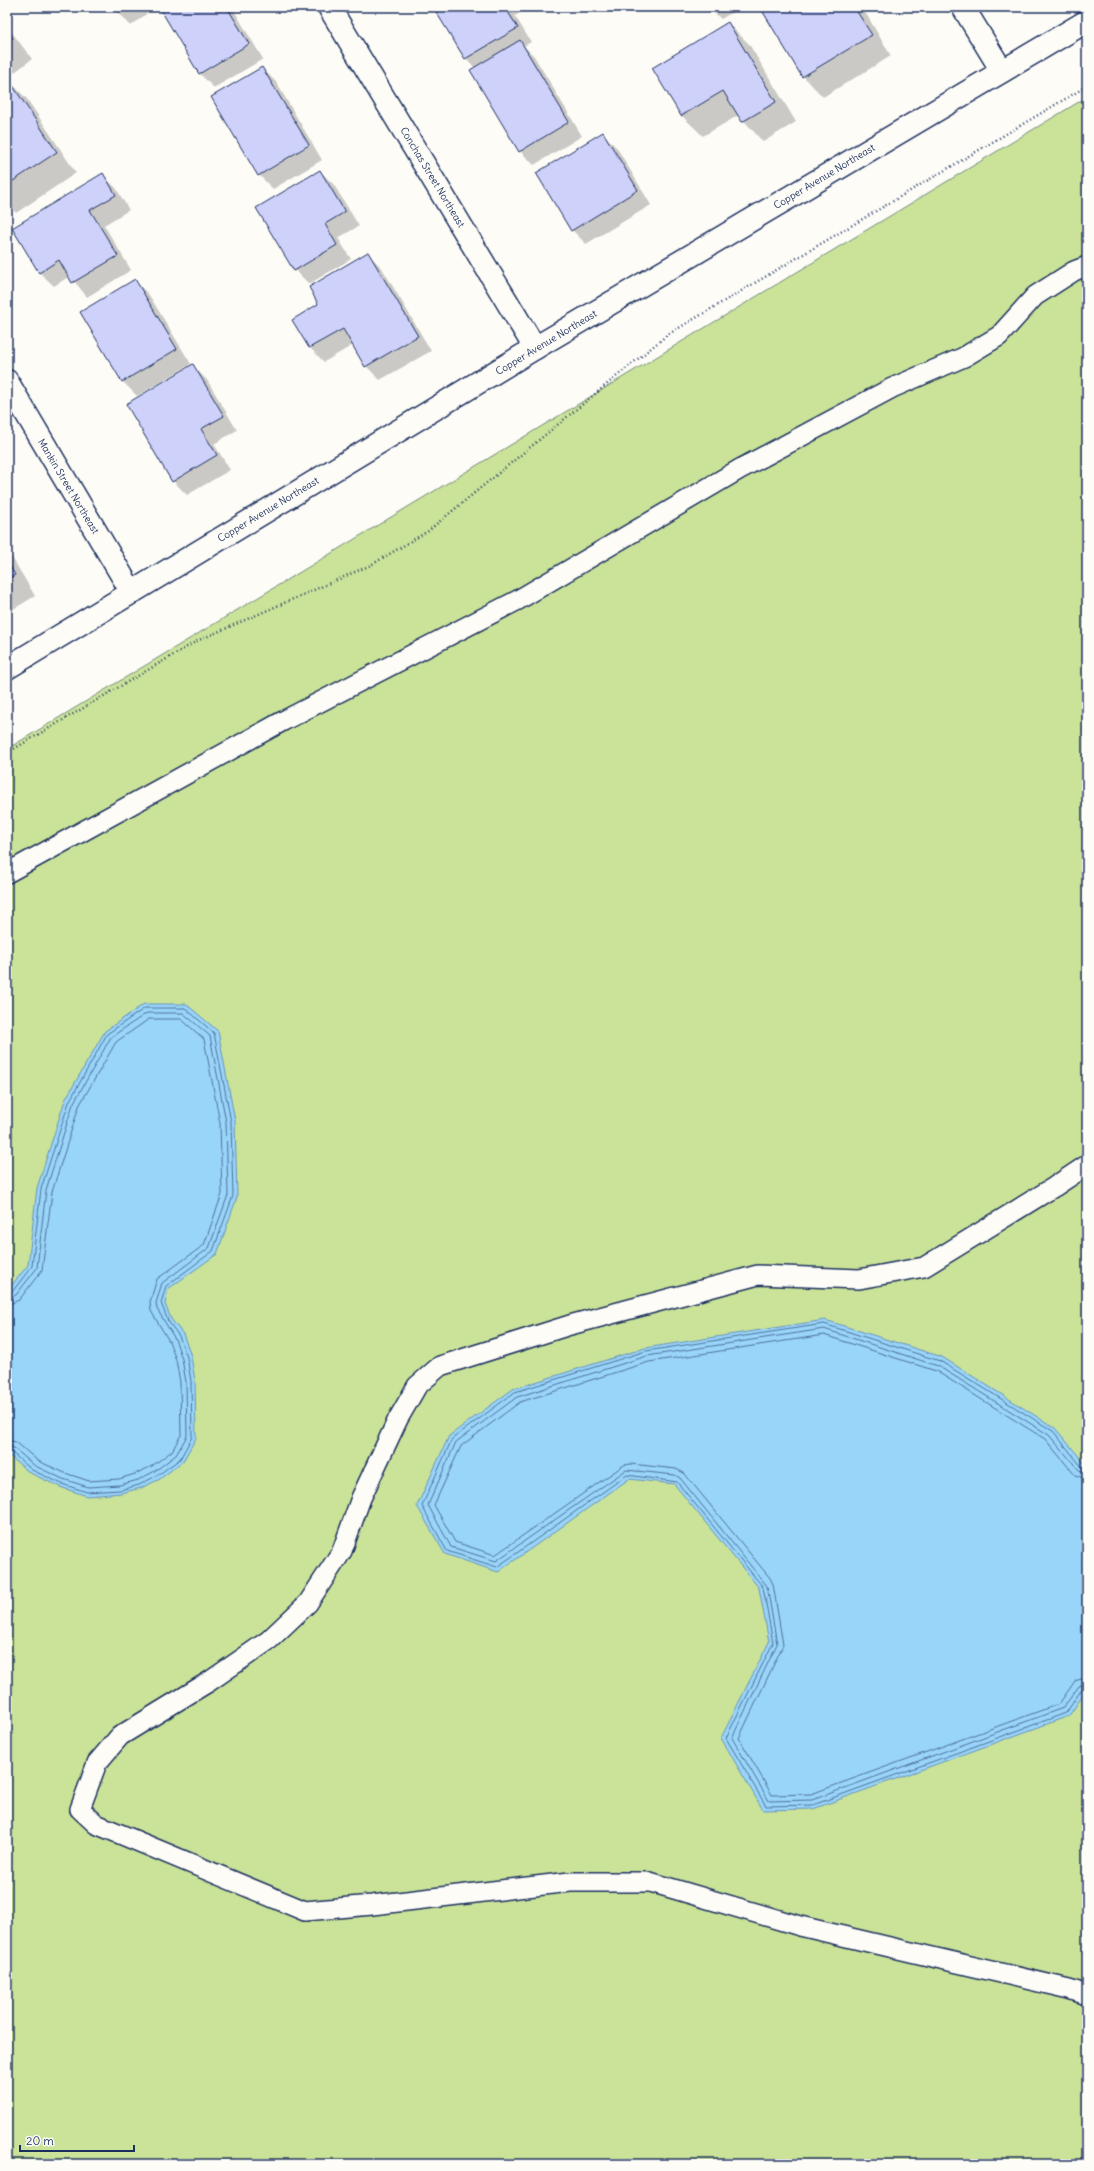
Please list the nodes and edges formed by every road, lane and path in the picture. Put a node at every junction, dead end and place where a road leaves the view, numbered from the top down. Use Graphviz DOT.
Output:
graph roads {
  1 [pos="329,7"];
  2 [pos="963,7"];
  3 [pos="1087,21"];
  4 [pos="1002,71"];
  5 [pos="1087,86"];
  6 [pos="1087,266"];
  7 [pos="535,348"];
  8 [pos="7,381"];
  9 [pos="132,591"];
  10 [pos="7,668"];
  11 [pos="7,753"];
  12 [pos="7,874"];
  13 [pos="1087,1165"];
  14 [pos="1087,1994"];
  1 -- 7 [label="street, Conchas Street Northeast"];
  2 -- 4 [label="street"];
  3 -- 4 [label="street, Copper Avenue Northeast"];
  4 -- 7 [label="street, Copper Avenue Northeast"];
  5 -- 11 [label="path"];
  6 -- 12 [label="lane"];
  7 -- 9 [label="street, Copper Avenue Northeast"];
  8 -- 9 [label="street, Mankin Street Northeast"];
  9 -- 10 [label="street, Copper Avenue Northeast"];
  13 -- 14 [label="lane"];
}
